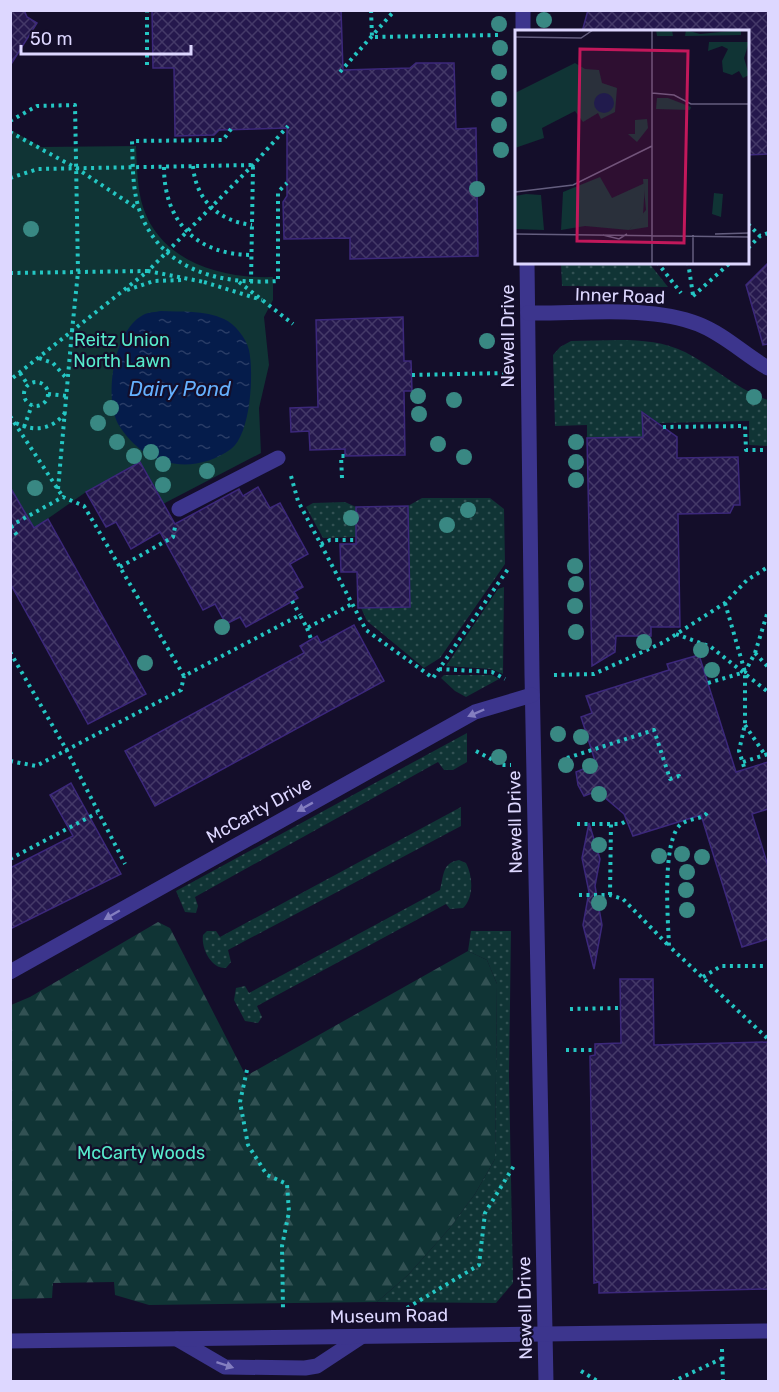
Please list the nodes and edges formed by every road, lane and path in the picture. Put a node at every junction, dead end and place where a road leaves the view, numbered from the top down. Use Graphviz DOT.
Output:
graph roads {
  1 [pos="147,10"];
  2 [pos="372,10"];
  3 [pos="395,10"];
  4 [pos="523,10"];
  5 [pos="523,30"];
  6 [pos="502,35"];
  7 [pos="372,37"];
  8 [pos="147,65"];
  9 [pos="340,72"];
  10 [pos="10,121"];
  11 [pos="288,126"];
  12 [pos="231,129"];
  13 [pos="10,132"];
  14 [pos="253,165"];
  15 [pos="164,166"];
  16 [pos="193,166"];
  17 [pos="76,168"];
  18 [pos="133,168"];
  19 [pos="10,178"];
  20 [pos="287,183"];
  21 [pos="211,209"];
  22 [pos="139,210"];
  23 [pos="252,225"];
  24 [pos="749,226"];
  25 [pos="188,232"];
  26 [pos="768,233"];
  27 [pos="760,236"];
  28 [pos="749,246"];
  29 [pos="168,253"];
  30 [pos="252,255"];
  31 [pos="527,264"];
  32 [pos="659,264"];
  33 [pos="688,264"];
  34 [pos="729,264"];
  35 [pos="147,271"];
  36 [pos="78,272"];
  37 [pos="10,273"];
  38 [pos="204,282"];
  39 [pos="239,282"];
  40 [pos="251,282"];
  41 [pos="124,291"];
  42 [pos="681,293"];
  43 [pos="262,300"];
  44 [pos="528,313"];
  45 [pos="293,324"];
  46 [pos="72,331"];
  47 [pos="38,358"];
  48 [pos="768,368"];
  49 [pos="20,373"];
  50 [pos="505,373"];
  51 [pos="412,375"];
  52 [pos="10,380"];
  53 [pos="68,380"];
  54 [pos="28,385"];
  55 [pos="48,394"];
  56 [pos="67,396"];
  57 [pos="32,405"];
  58 [pos="66,412"];
  59 [pos="10,416"];
  60 [pos="15,423"];
  61 [pos="24,427"];
  62 [pos="663,427"];
  63 [pos="768,450"];
  64 [pos="345,456"];
  65 [pos="278,458"];
  66 [pos="291,476"];
  67 [pos="342,478"];
  68 [pos="58,489"];
  69 [pos="63,497"];
  70 [pos="179,510"];
  71 [pos="11,526"];
  72 [pos="18,537"];
  73 [pos="356,540"];
  74 [pos="321,544"];
  75 [pos="120,567"];
  76 [pos="768,567"];
  77 [pos="508,569"];
  78 [pos="292,602"];
  79 [pos="725,603"];
  80 [pos="352,604"];
  81 [pos="768,611"];
  82 [pos="300,615"];
  83 [pos="307,628"];
  84 [pos="676,634"];
  85 [pos="311,639"];
  86 [pos="10,652"];
  87 [pos="755,653"];
  88 [pos="768,667"];
  89 [pos="439,669"];
  90 [pos="745,672"];
  91 [pos="554,675"];
  92 [pos="184,676"];
  93 [pos="505,679"];
  94 [pos="708,683"];
  95 [pos="768,692"];
  96 [pos="532,695"];
  97 [pos="745,724"];
  98 [pos="66,749"];
  99 [pos="476,750"];
  100 [pos="767,754"];
  101 [pos="567,758"];
  102 [pos="10,761"];
  103 [pos="742,762"];
  104 [pos="511,765"];
  105 [pos="745,770"];
  106 [pos="680,780"];
  107 [pos="97,813"];
  108 [pos="707,813"];
  109 [pos="626,821"];
  110 [pos="611,823"];
  111 [pos="577,824"];
  112 [pos="10,860"];
  113 [pos="125,864"];
  114 [pos="579,895"];
  115 [pos="610,895"];
  116 [pos="669,946"];
  117 [pos="768,966"];
  118 [pos="10,972"];
  119 [pos="703,977"];
  120 [pos="620,1008"];
  121 [pos="570,1009"];
  122 [pos="768,1042"];
  123 [pos="566,1050"];
  124 [pos="595,1050"];
  125 [pos="247,1070"];
  126 [pos="515,1164"];
  127 [pos="407,1308"];
  128 [pos="283,1309"];
  129 [pos="768,1331"];
  130 [pos="544,1334"];
  131 [pos="363,1336"];
  132 [pos="174,1339"];
  133 [pos="10,1341"];
  134 [pos="581,1371"];
  135 [pos="546,1382"];
  136 [pos="599,1382"];
  137 [pos="672,1382"];
  138 [pos="723,1382"];
  1 -- 8 [label="path"];
  2 -- 7 [label="path"];
  3 -- 7 [label="path"];
  4 -- 5 [label="street"];
  6 -- 7 [label="path"];
  7 -- 9 [label="path"];
  10 -- 17 [label="path"];
  11 -- 14 [label="path"];
  12 -- 18 [label="path"];
  13 -- 17 [label="path"];
  14 -- 16 [label="path"];
  14 -- 21 [label="path"];
  14 -- 23 [label="path"];
  15 -- 16 [label="path"];
  15 -- 18 [label="path"];
  15 -- 25 [label="path"];
  16 -- 21 [label="path"];
  17 -- 18 [label="path"];
  17 -- 19 [label="path"];
  17 -- 22 [label="path"];
  17 -- 36 [label="path"];
  18 -- 22 [label="path"];
  20 -- 40 [label="path"];
  21 -- 23 [label="path"];
  21 -- 25 [label="path"];
  22 -- 29 [label="path"];
  23 -- 30 [label="path"];
  24 -- 27 [label="path"];
  25 -- 29 [label="path"];
  25 -- 30 [label="path"];
  26 -- 27 [label="path"];
  27 -- 28 [label="path"];
  29 -- 35 [label="path"];
  29 -- 39 [label="path"];
  30 -- 40 [label="path"];
  31 -- 44 [label="street, Newell Drive"];
  32 -- 42 [label="path"];
  33 -- 34 [label="path"];
  35 -- 36 [label="path"];
  35 -- 38 [label="path"];
  35 -- 41 [label="path"];
  36 -- 37 [label="path"];
  36 -- 46 [label="path"];
  38 -- 41 [label="path"];
  38 -- 43 [label="path"];
  39 -- 40 [label="path"];
  39 -- 43 [label="path"];
  41 -- 46 [label="path"];
  43 -- 45 [label="path"];
  44 -- 48 [label="street, Inner Road"];
  44 -- 96 [label="street, Newell Drive"];
  46 -- 47 [label="path"];
  46 -- 53 [label="path"];
  47 -- 49 [label="path"];
  47 -- 53 [label="path"];
  49 -- 52 [label="path"];
  49 -- 54 [label="path"];
  50 -- 51 [label="path"];
  53 -- 56 [label="path"];
  54 -- 55 [label="path"];
  54 -- 57 [label="path"];
  55 -- 56 [label="path"];
  55 -- 57 [label="path"];
  56 -- 58 [label="path"];
  57 -- 61 [label="path"];
  58 -- 61 [label="path"];
  58 -- 68 [label="path"];
  59 -- 60 [label="path"];
  60 -- 61 [label="path"];
  60 -- 68 [label="path"];
  62 -- 63 [label="path"];
  64 -- 67 [label="path"];
  65 -- 70 [label="street"];
  66 -- 74 [label="path"];
  68 -- 69 [label="path"];
  69 -- 71 [label="path"];
  69 -- 75 [label="path"];
  70 -- 75 [label="path"];
  71 -- 72 [label="path"];
  73 -- 74 [label="path"];
  74 -- 80 [label="path"];
  75 -- 92 [label="path"];
  76 -- 79 [label="path"];
  77 -- 89 [label="path"];
  78 -- 82 [label="path"];
  79 -- 84 [label="path"];
  79 -- 90 [label="path"];
  80 -- 83 [label="path"];
  80 -- 89 [label="path"];
  81 -- 87 [label="path"];
  82 -- 83 [label="path"];
  82 -- 92 [label="path"];
  83 -- 85 [label="path"];
  84 -- 90 [label="path"];
  84 -- 91 [label="path"];
  86 -- 98 [label="path"];
  87 -- 88 [label="path"];
  87 -- 90 [label="path"];
  89 -- 93 [label="path"];
  90 -- 94 [label="path"];
  90 -- 95 [label="path"];
  90 -- 97 [label="path"];
  92 -- 98 [label="path"];
  96 -- 118 [label="street, McCarty Drive, one-way"];
  96 -- 130 [label="street, Newell Drive"];
  97 -- 100 [label="path"];
  97 -- 103 [label="path"];
  98 -- 102 [label="path"];
  98 -- 107 [label="path"];
  99 -- 104 [label="path"];
  100 -- 103 [label="path"];
  101 -- 106 [label="path"];
  103 -- 105 [label="path"];
  107 -- 112 [label="path"];
  107 -- 113 [label="path"];
  108 -- 116 [label="path"];
  109 -- 110 [label="path"];
  110 -- 111 [label="path"];
  110 -- 115 [label="path"];
  114 -- 115 [label="path"];
  115 -- 116 [label="path"];
  116 -- 119 [label="path"];
  117 -- 119 [label="path"];
  119 -- 122 [label="path"];
  120 -- 121 [label="path"];
  123 -- 124 [label="path"];
  125 -- 128 [label="path"];
  126 -- 127 [label="path"];
  129 -- 130 [label="street, Museum Road"];
  130 -- 131 [label="street, Museum Road"];
  130 -- 135 [label="street, Newell Drive"];
  131 -- 132 [label="street, Museum Road"];
  132 -- 131 [label="street, one-way"];
  132 -- 133 [label="street, Museum Road"];
  134 -- 136 [label="path"];
  137 -- 138 [label="path"];
}
